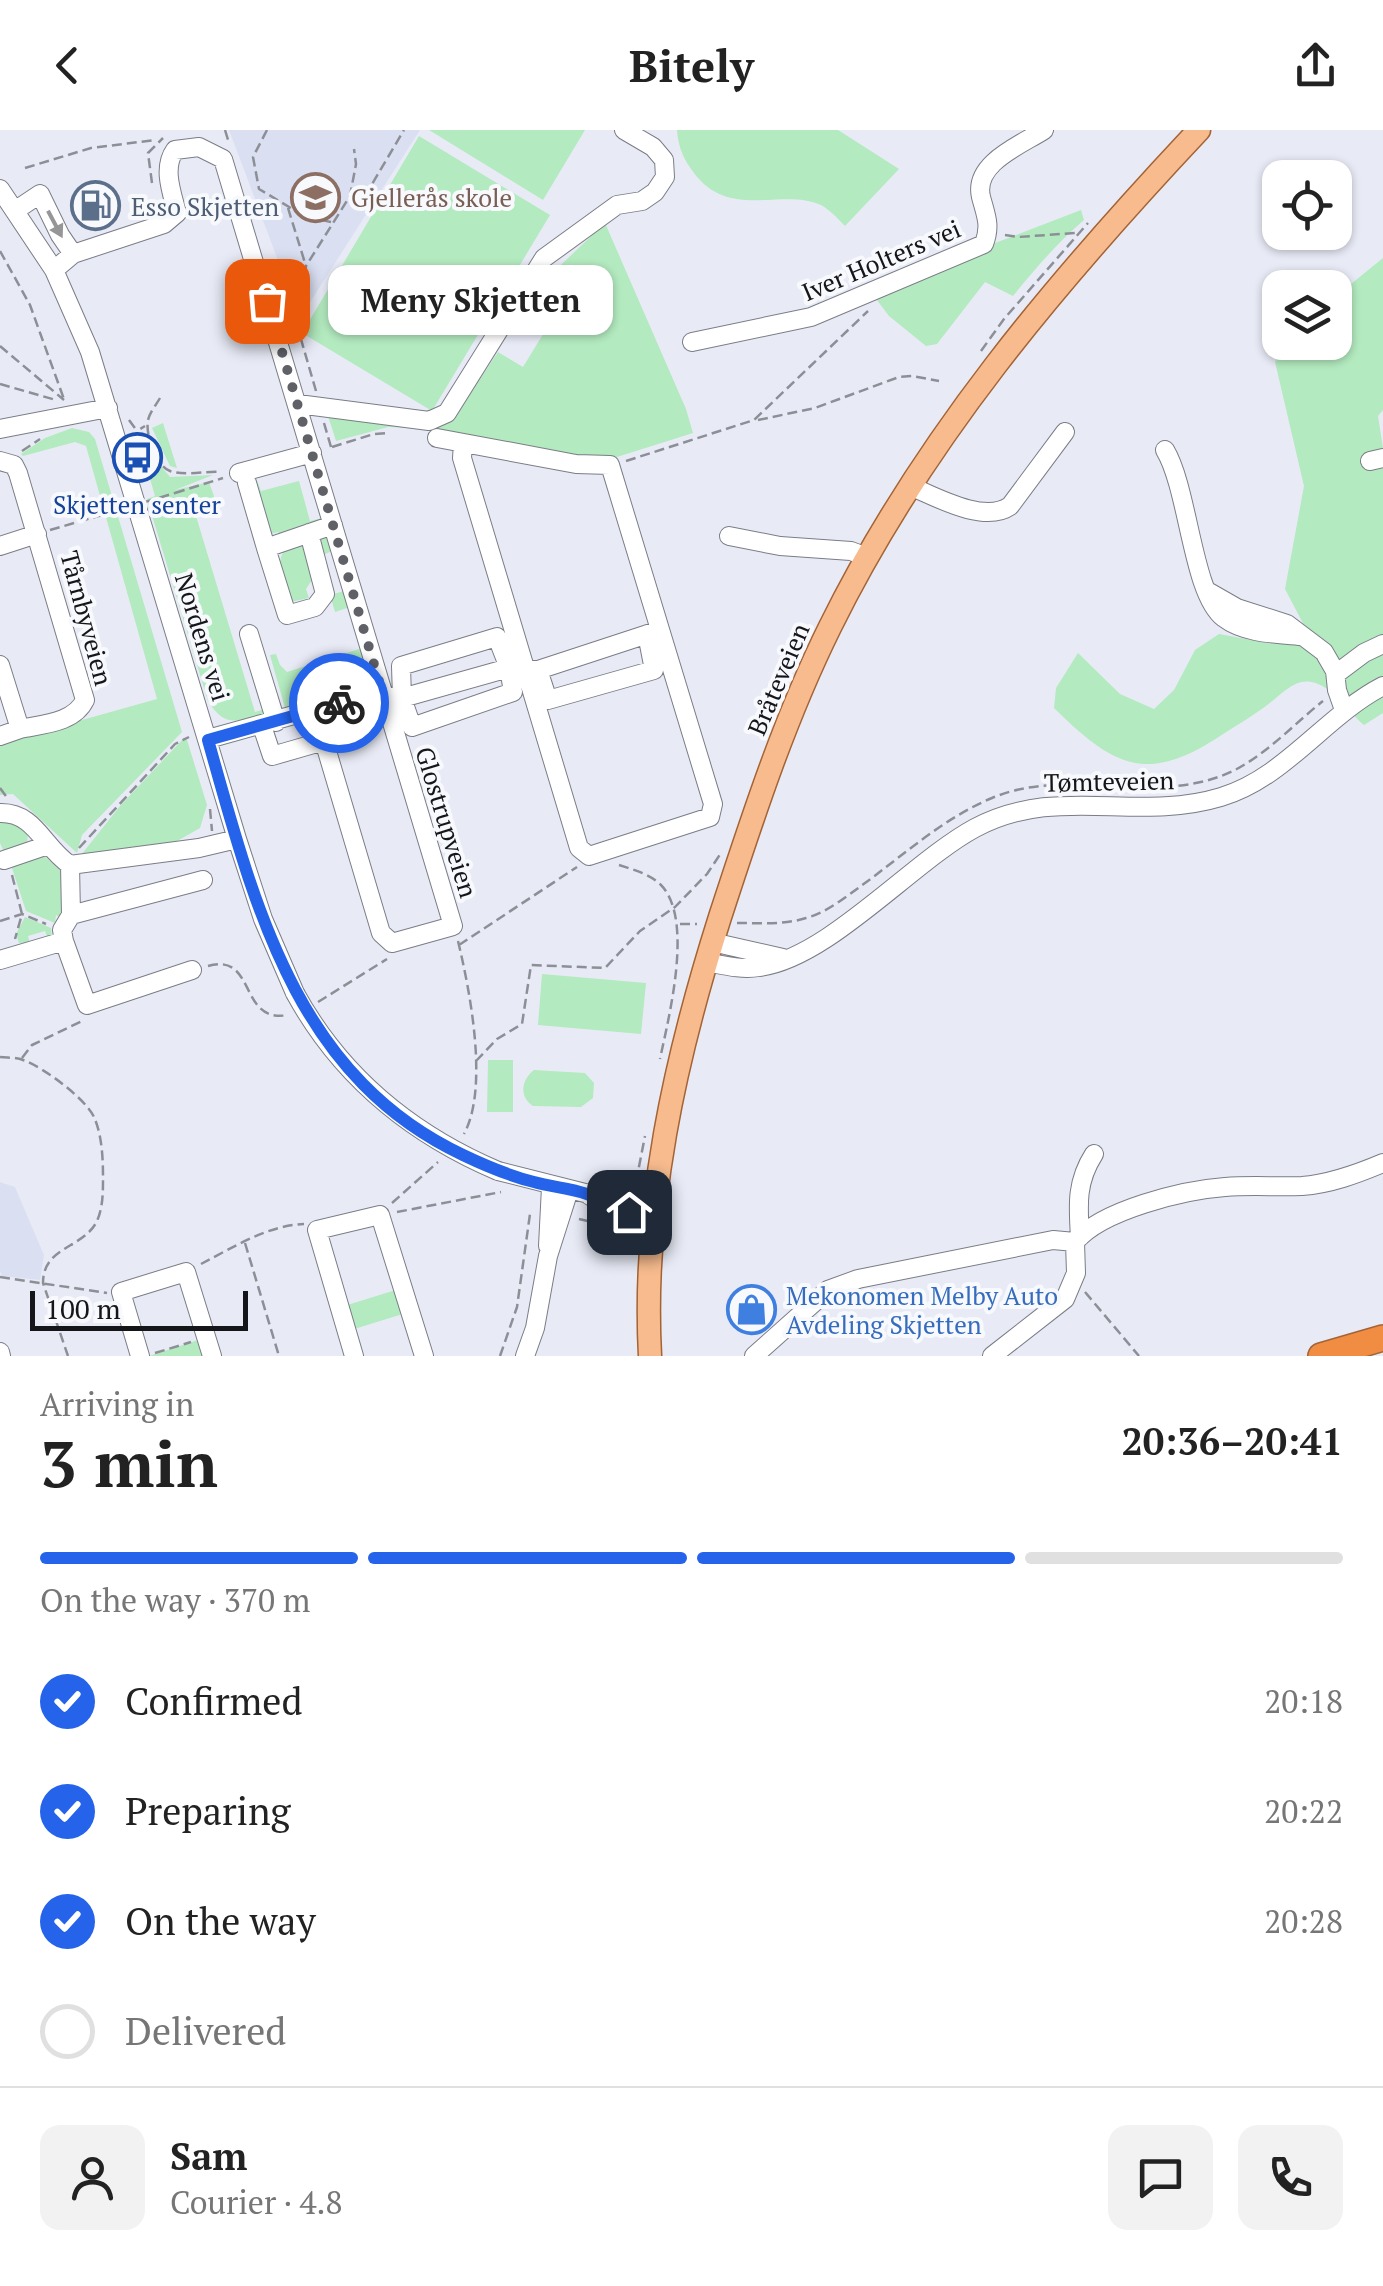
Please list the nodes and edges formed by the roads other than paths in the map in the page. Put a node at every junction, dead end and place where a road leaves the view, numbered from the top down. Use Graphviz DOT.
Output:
graph roads {
  1 [pos="624,130"];
  2 [pos="1044,130"];
  3 [pos="1198,130"];
  4 [pos="0,189"];
  5 [pos="16,210"];
  6 [pos="73,254"];
  7 [pos="54,270"];
  8 [pos="692,342"];
  9 [pos="298,404"];
  10 [pos="108,408"];
  11 [pos="0,428"];
  12 [pos="1064,432"];
  13 [pos="437,438"];
  14 [pos="463,443"];
  15 [pos="1165,450"];
  16 [pos="312,453"];
  17 [pos="5,462"];
  18 [pos="910,486"];
  19 [pos="334,524"];
  20 [pos="309,533"];
  21 [pos="37,534"];
  22 [pos="728,536"];
  23 [pos="0,546"];
  24 [pos="266,548"];
  25 [pos="867,556"];
  26 [pos="654,632"];
  27 [pos="249,634"];
  28 [pos="1383,644"];
  29 [pos="0,665"];
  30 [pos="523,669"];
  31 [pos="1336,674"];
  32 [pos="1383,686"];
  33 [pos="384,696"];
  34 [pos="1344,710"];
  35 [pos="269,724"];
  36 [pos="20,730"];
  37 [pos="0,736"];
  38 [pos="199,738"];
  39 [pos="324,741"];
  40 [pos="0,813"];
  41 [pos="237,839"];
  42 [pos="48,845"];
  43 [pos="6,860"];
  44 [pos="70,865"];
  45 [pos="203,880"];
  46 [pos="66,929"];
  47 [pos="708,942"];
  48 [pos="8,958"];
  49 [pos="192,970"];
  50 [pos="1094,1154"];
  51 [pos="1383,1163"];
  52 [pos="568,1190"];
  53 [pos="654,1208"];
  54 [pos="1078,1240"];
  55 [pos="1383,1338"];
  56 [pos="142,1356"];
  57 [pos="212,1356"];
  58 [pos="354,1356"];
  59 [pos="424,1356"];
  60 [pos="525,1356"];
  61 [pos="650,1356"];
  62 [pos="754,1356"];
  63 [pos="992,1356"];
  64 [pos="1322,1356"];
  1 -- 9 [label="street"];
  2 -- 8 [label="street, Iver Holters vei"];
  3 -- 18 [label="main road, Bråteveien"];
  4 -- 5 [label="street, Nordens vei"];
  5 -- 6 [label="street, one-way"];
  5 -- 7 [label="street, Nordens vei"];
  6 -- 7 [label="street"];
  6 -- 9 [label="street, Glostrupveien"];
  7 -- 10 [label="street, Nordens vei"];
  9 -- 16 [label="street, Glostrupveien"];
  10 -- 11 [label="street"];
  10 -- 38 [label="street, Nordens vei"];
  12 -- 18 [label="street"];
  13 -- 14 [label="street"];
  14 -- 26 [label="street"];
  14 -- 30 [label="street"];
  15 -- 31 [label="street"];
  16 -- 19 [label="street, Glostrupveien"];
  16 -- 24 [label="street"];
  17 -- 21 [label="street, Tårnbyveien"];
  18 -- 25 [label="main road, Bråteveien"];
  19 -- 20 [label="street"];
  19 -- 33 [label="street, Glostrupveien"];
  20 -- 24 [label="street"];
  20 -- 24 [label="street"];
  21 -- 23 [label="street, Tårnbyveien"];
  21 -- 36 [label="street, Tårnbyveien"];
  22 -- 25 [label="street"];
  25 -- 47 [label="main road, Bråteveien"];
  26 -- 30 [label="street"];
  26 -- 30 [label="street"];
  26 -- 30 [label="street"];
  27 -- 35 [label="street"];
  28 -- 31 [label="street"];
  29 -- 36 [label="street"];
  30 -- 33 [label="street"];
  30 -- 33 [label="street"];
  30 -- 33 [label="street"];
  31 -- 34 [label="street"];
  32 -- 34 [label="street, Tømteveien"];
  33 -- 35 [label="street"];
  33 -- 39 [label="street"];
  33 -- 39 [label="street, Glostrupveien"];
  34 -- 47 [label="street, Tømteveien"];
  35 -- 38 [label="street"];
  35 -- 39 [label="street"];
  36 -- 37 [label="street, Tårnbyveien"];
  38 -- 41 [label="street, Nordens vei"];
  40 -- 42 [label="street"];
  41 -- 44 [label="street"];
  41 -- 52 [label="street, Nordens vei, bridge"];
  42 -- 43 [label="street"];
  42 -- 44 [label="street"];
  44 -- 46 [label="street"];
  45 -- 46 [label="street"];
  46 -- 48 [label="street"];
  46 -- 49 [label="street"];
  47 -- 53 [label="main road, Bråteveien"];
  50 -- 54 [label="street"];
  51 -- 54 [label="street"];
  52 -- 53 [label="street, Nordens vei"];
  52 -- 60 [label="street"];
  53 -- 61 [label="main road, Bråteveien"];
  54 -- 62 [label="street"];
  54 -- 63 [label="street"];
  55 -- 64 [label="highway"];
  56 -- 57 [label="street"];
  58 -- 59 [label="street"];
}
